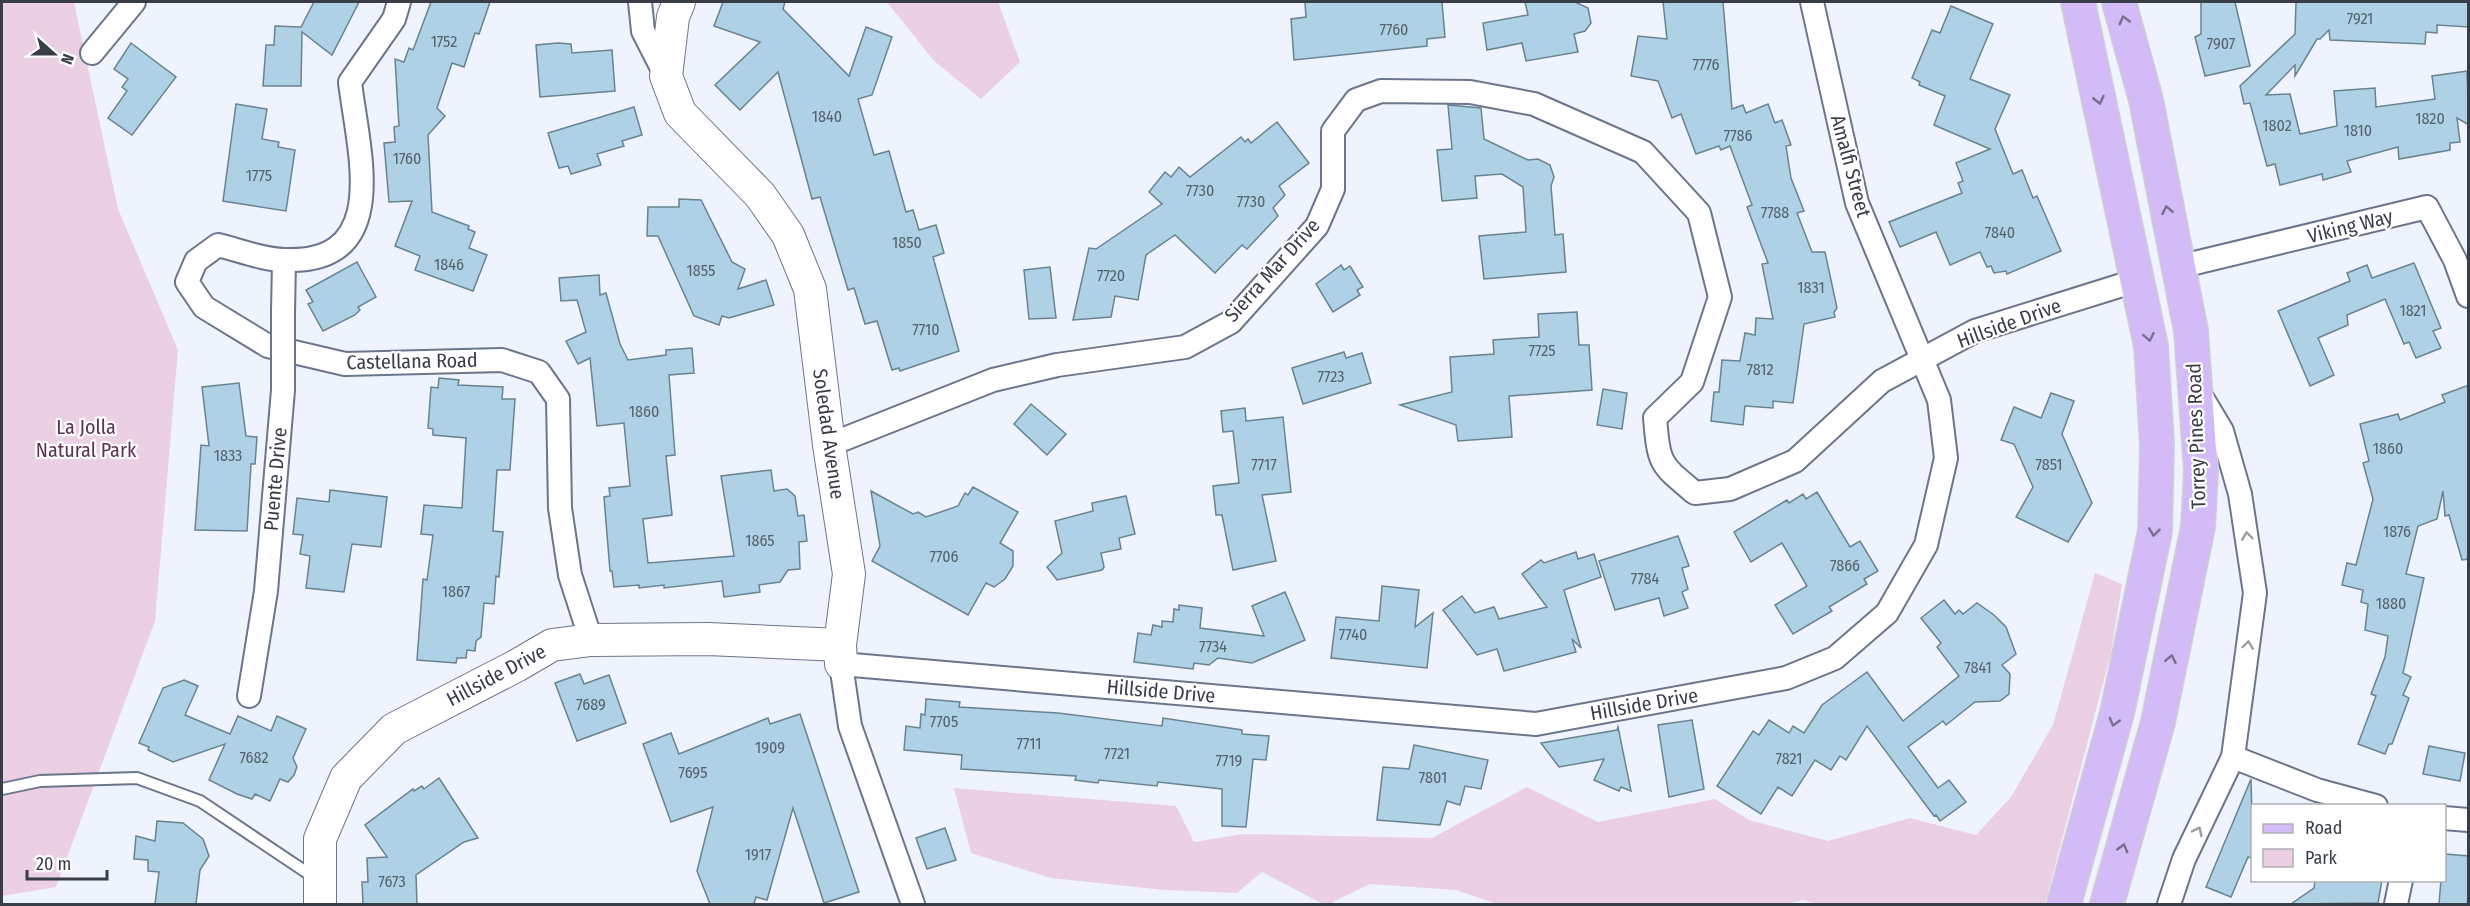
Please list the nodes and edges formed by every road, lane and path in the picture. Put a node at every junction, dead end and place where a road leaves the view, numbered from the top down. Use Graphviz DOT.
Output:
graph roads {
  1 [pos="135,2"];
  2 [pos="399,2"];
  3 [pos="640,2"];
  4 [pos="679,2"];
  5 [pos="1812,2"];
  6 [pos="2078,2"];
  7 [pos="2119,2"];
  8 [pos="92,53"];
  9 [pos="666,76"];
  10 [pos="284,261"];
  11 [pos="2178,267"];
  12 [pos="2138,280"];
  13 [pos="2469,296"];
  14 [pos="1924,357"];
  15 [pos="2197,390"];
  16 [pos="829,445"];
  17 [pos="591,640"];
  18 [pos="840,655"];
  19 [pos="249,696"];
  20 [pos="2233,757"];
  21 [pos="2,789"];
  22 [pos="2369,804"];
  23 [pos="2446,818"];
  24 [pos="2469,820"];
  25 [pos="2401,882"];
  26 [pos="320,893"];
  27 [pos="913,904"];
  28 [pos="2064,904"];
  29 [pos="2107,904"];
  30 [pos="2169,904"];
  31 [pos="2396,904"];
  1 -- 8 [label="street"];
  2 -- 10 [label="street, Castellana Road"];
  3 -- 9 [label="street"];
  4 -- 9 [label="street, Soledad Avenue"];
  5 -- 14 [label="street, Amalfi Street"];
  6 -- 12 [label="main road, Torrey Pines Road, one-way"];
  11 -- 7 [label="main road, Torrey Pines Road, one-way"];
  9 -- 16 [label="street, Soledad Avenue"];
  10 -- 17 [label="street, Castellana Road"];
  10 -- 19 [label="street, Puente Drive, bridge"];
  11 -- 12 [label="main road, Hillside Drive"];
  11 -- 13 [label="street, Viking Way"];
  11 -- 15 [label="main road, Torrey Pines Road"];
  12 -- 14 [label="street, Hillside Drive"];
  12 -- 28 [label="main road, Torrey Pines Road, one-way"];
  14 -- 16 [label="street, Sierra Mar Drive"];
  14 -- 18 [label="street, Hillside Drive"];
  20 -- 15 [label="street, one-way"];
  29 -- 15 [label="main road, Torrey Pines Road, one-way"];
  16 -- 18 [label="street, Soledad Avenue"];
  17 -- 18 [label="street, Hillside Drive"];
  17 -- 26 [label="street, Hillside Drive"];
  18 -- 27 [label="street, Soledad Avenue"];
  20 -- 22 [label="street"];
  30 -- 20 [label="street, one-way"];
  21 -- 26 [label="lane"];
  23 -- 24 [label="street"];
  25 -- 31 [label="street"];
}
